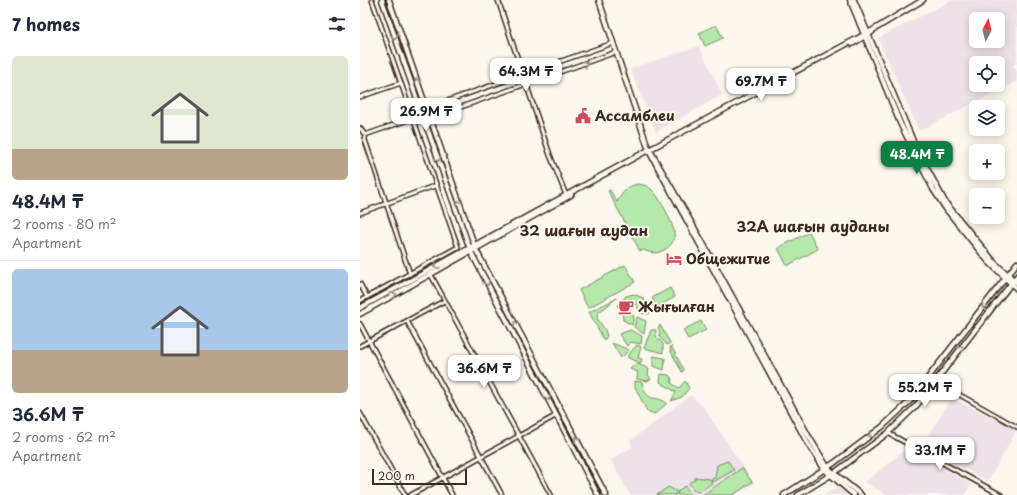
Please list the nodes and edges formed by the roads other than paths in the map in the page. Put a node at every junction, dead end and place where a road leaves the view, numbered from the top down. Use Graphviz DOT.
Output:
graph roads {
  1 [pos="372,0"];
  2 [pos="382,0"];
  3 [pos="389,0"];
  4 [pos="498,0"];
  5 [pos="599,0"];
  6 [pos="850,0"];
  7 [pos="854,0"];
  8 [pos="923,0"];
  9 [pos="865,35"];
  10 [pos="613,43"];
  11 [pos="616,52"];
  12 [pos="523,74"];
  13 [pos="401,83"];
  14 [pos="526,84"];
  15 [pos="360,97"];
  16 [pos="427,108"];
  17 [pos="422,115"];
  18 [pos="413,118"];
  19 [pos="430,118"];
  20 [pos="360,128"];
  21 [pos="365,134"];
  22 [pos="364,140"];
  23 [pos="360,142"];
  24 [pos="650,151"];
  25 [pos="437,186"];
  26 [pos="566,195"];
  27 [pos="385,204"];
  28 [pos="360,213"];
  29 [pos="475,247"];
  30 [pos="470,250"];
  31 [pos="447,254"];
  32 [pos="450,259"];
  33 [pos="1017,263"];
  34 [pos="410,274"];
  35 [pos="431,275"];
  36 [pos="1017,276"];
  37 [pos="1006,277"];
  38 [pos="1014,283"];
  39 [pos="360,284"];
  40 [pos="1017,290"];
  41 [pos="367,297"];
  42 [pos="444,300"];
  43 [pos="360,301"];
  44 [pos="360,308"];
  45 [pos="360,314"];
  46 [pos="407,320"];
  47 [pos="360,324"];
  48 [pos="370,341"];
  49 [pos="360,346"];
  50 [pos="935,381"];
  51 [pos="360,413"];
  52 [pos="557,415"];
  53 [pos="882,427"];
  54 [pos="1017,427"];
  55 [pos="888,433"];
  56 [pos="518,435"];
  57 [pos="482,456"];
  58 [pos="826,469"];
  59 [pos="832,475"];
  60 [pos="443,477"];
  61 [pos="405,495"];
  62 [pos="411,495"];
  63 [pos="452,495"];
  64 [pos="502,495"];
  65 [pos="551,495"];
  66 [pos="598,495"];
  67 [pos="606,495"];
  68 [pos="784,495"];
  69 [pos="798,495"];
  70 [pos="854,495"];
  71 [pos="861,495"];
  72 [pos="1001,495"];
  1 -- 13 [label="street"];
  2 -- 17 [label="main road, one-way"];
  16 -- 3 [label="main road, one-way"];
  4 -- 12 [label="street"];
  5 -- 10 [label="main road"];
  6 -- 9 [label="main road"];
  7 -- 9 [label="main road"];
  8 -- 9 [label="main road"];
  9 -- 24 [label="main road"];
  9 -- 37 [label="main road"];
  10 -- 11 [label="main road"];
  10 -- 12 [label="street"];
  14 -- 11 [label="street, one-way"];
  11 -- 24 [label="main road"];
  12 -- 14 [label="street"];
  12 -- 16 [label="street"];
  13 -- 15 [label="street"];
  13 -- 18 [label="street"];
  14 -- 19 [label="street"];
  14 -- 26 [label="street"];
  16 -- 19 [label="main road"];
  17 -- 18 [label="street"];
  17 -- 30 [label="main road, one-way"];
  18 -- 21 [label="street"];
  18 -- 25 [label="street"];
  29 -- 19 [label="main road, one-way"];
  20 -- 21 [label="street"];
  21 -- 22 [label="street"];
  22 -- 23 [label="street"];
  22 -- 27 [label="street"];
  24 -- 26 [label="main road"];
  24 -- 29 [label="main road"];
  24 -- 58 [label="main road"];
  25 -- 27 [label="street"];
  25 -- 31 [label="street"];
  26 -- 29 [label="main road"];
  27 -- 28 [label="street"];
  27 -- 34 [label="street"];
  29 -- 30 [label="main road"];
  67 -- 29 [label="main road, one-way"];
  30 -- 32 [label="main road"];
  30 -- 35 [label="main road"];
  30 -- 52 [label="main road, one-way"];
  31 -- 32 [label="street"];
  31 -- 34 [label="street"];
  32 -- 44 [label="main road, one-way"];
  33 -- 37 [label="main road"];
  34 -- 41 [label="street"];
  35 -- 42 [label="street"];
  45 -- 35 [label="main road, one-way"];
  36 -- 38 [label="main road"];
  37 -- 38 [label="main road"];
  37 -- 53 [label="main road, one-way"];
  38 -- 40 [label="main road"];
  50 -- 38 [label="main road, one-way"];
  39 -- 41 [label="street"];
  41 -- 43 [label="street"];
  42 -- 46 [label="street"];
  42 -- 56 [label="street"];
  46 -- 48 [label="street"];
  46 -- 57 [label="street"];
  47 -- 48 [label="street"];
  48 -- 49 [label="street"];
  48 -- 60 [label="street"];
  50 -- 54 [label="street"];
  50 -- 55 [label="main road"];
  51 -- 61 [label="street"];
  52 -- 56 [label="street"];
  52 -- 66 [label="main road"];
  53 -- 55 [label="main road"];
  53 -- 58 [label="main road, one-way"];
  55 -- 59 [label="main road"];
  55 -- 72 [label="street"];
  56 -- 57 [label="street"];
  56 -- 65 [label="street"];
  57 -- 60 [label="street"];
  57 -- 64 [label="street"];
  58 -- 59 [label="main road"];
  58 -- 68 [label="main road"];
  59 -- 69 [label="main road"];
  59 -- 70 [label="main road"];
  59 -- 71 [label="main road"];
  60 -- 62 [label="street"];
  60 -- 63 [label="street"];
}
